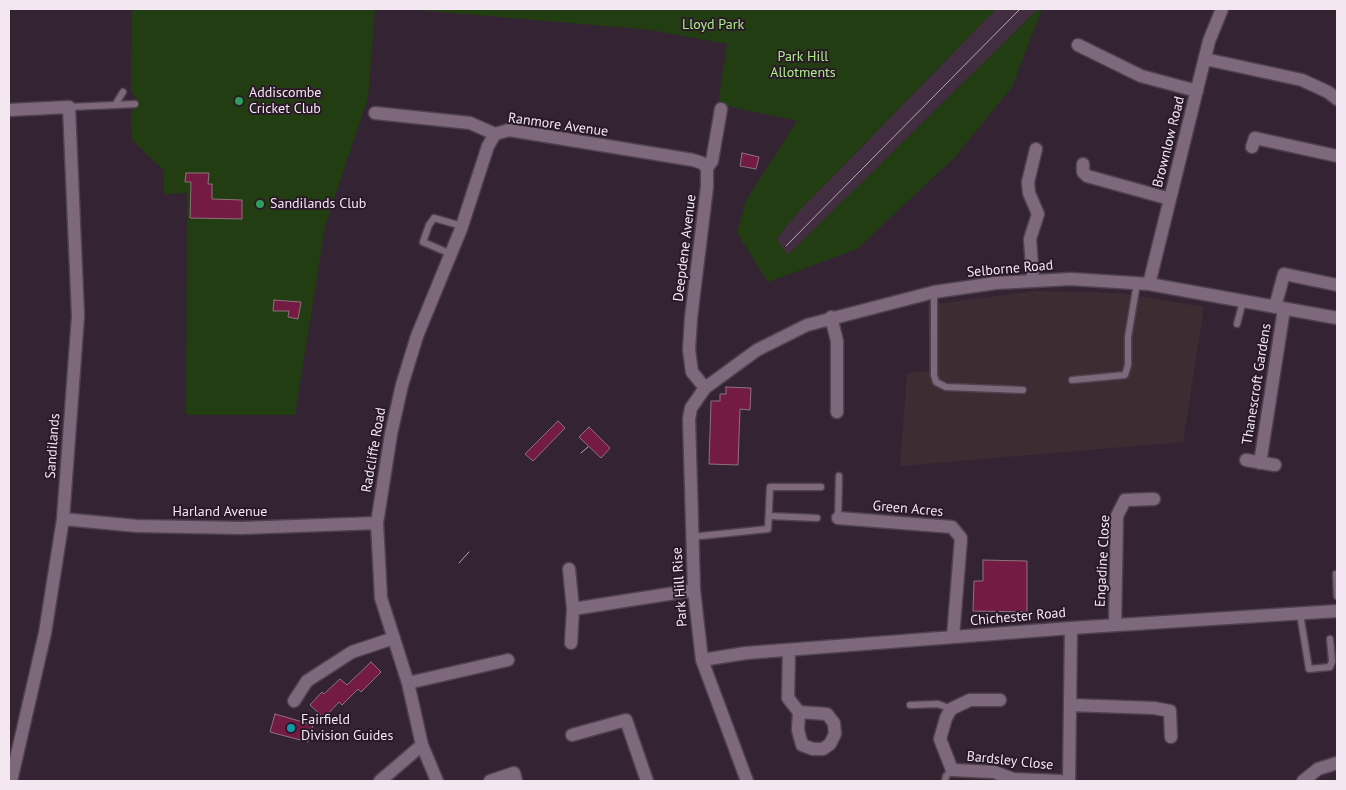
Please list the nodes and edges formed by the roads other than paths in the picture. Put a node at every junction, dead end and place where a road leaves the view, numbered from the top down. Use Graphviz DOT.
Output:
graph roads {
  1 [pos="1222,9"];
  2 [pos="1078,45"];
  3 [pos="1205,59"];
  4 [pos="123,92"];
  5 [pos="1197,92"];
  6 [pos="1337,100"];
  7 [pos="135,104"];
  8 [pos="115,105"];
  9 [pos="69,107"];
  10 [pos="9,110"];
  11 [pos="721,110"];
  12 [pos="375,112"];
  13 [pos="496,134"];
  14 [pos="1252,148"];
  15 [pos="1036,149"];
  16 [pos="1337,156"];
  17 [pos="1084,164"];
  18 [pos="707,168"];
  19 [pos="1170,199"];
  20 [pos="462,226"];
  21 [pos="451,254"];
  22 [pos="1033,281"];
  23 [pos="1143,284"];
  24 [pos="1337,285"];
  25 [pos="934,292"];
  26 [pos="1243,301"];
  27 [pos="1279,308"];
  28 [pos="1337,316"];
  29 [pos="831,317"];
  30 [pos="1237,324"];
  31 [pos="1072,380"];
  32 [pos="705,388"];
  33 [pos="1023,390"];
  34 [pos="837,412"];
  35 [pos="1246,460"];
  36 [pos="1260,464"];
  37 [pos="1275,465"];
  38 [pos="839,476"];
  39 [pos="821,487"];
  40 [pos="1154,499"];
  41 [pos="769,516"];
  42 [pos="63,518"];
  43 [pos="817,518"];
  44 [pos="838,518"];
  45 [pos="377,524"];
  46 [pos="692,537"];
  47 [pos="570,569"];
  48 [pos="1336,574"];
  49 [pos="694,590"];
  50 [pos="1337,596"];
  51 [pos="573,609"];
  52 [pos="1337,611"];
  53 [pos="1300,614"];
  54 [pos="1115,624"];
  55 [pos="1071,628"];
  56 [pos="953,637"];
  57 [pos="394,638"];
  58 [pos="1330,638"];
  59 [pos="571,643"];
  60 [pos="789,650"];
  61 [pos="508,660"];
  62 [pos="702,660"];
  63 [pos="408,683"];
  64 [pos="1000,700"];
  65 [pos="294,701"];
  66 [pos="910,705"];
  67 [pos="1070,705"];
  68 [pos="951,709"];
  69 [pos="799,712"];
  70 [pos="572,735"];
  71 [pos="1171,737"];
  72 [pos="422,745"];
  73 [pos="1337,763"];
  74 [pos="952,770"];
  75 [pos="11,777"];
  76 [pos="744,780"];
  77 [pos="380,781"];
  78 [pos="437,781"];
  79 [pos="490,781"];
  80 [pos="516,781"];
  81 [pos="647,781"];
  82 [pos="945,781"];
  83 [pos="1060,781"];
  84 [pos="1069,781"];
  85 [pos="1303,781"];
  1 -- 3 [label="street, Brownlow Road"];
  2 -- 5 [label="street"];
  3 -- 5 [label="street, Brownlow Road"];
  3 -- 6 [label="street"];
  4 -- 8 [label="lane"];
  5 -- 19 [label="street, Brownlow Road"];
  7 -- 8 [label="lane"];
  8 -- 9 [label="lane"];
  9 -- 10 [label="street"];
  9 -- 42 [label="street, Sandilands"];
  11 -- 18 [label="street, Deepdene Avenue"];
  12 -- 13 [label="street, Ranmore Avenue"];
  13 -- 18 [label="street, Ranmore Avenue"];
  13 -- 20 [label="street, Radcliffe Road"];
  14 -- 16 [label="street"];
  15 -- 22 [label="street"];
  17 -- 19 [label="street"];
  18 -- 32 [label="street, Deepdene Avenue"];
  19 -- 23 [label="street, Brownlow Road"];
  20 -- 21 [label="street, Radcliffe Road"];
  20 -- 21 [label="lane"];
  21 -- 45 [label="street, Radcliffe Road"];
  22 -- 23 [label="street, Selborne Road"];
  22 -- 25 [label="street, Selborne Road"];
  23 -- 26 [label="street, Selborne Road"];
  23 -- 31 [label="lane"];
  24 -- 27 [label="street, Thanescroft Gardens"];
  25 -- 29 [label="street, Selborne Road"];
  25 -- 33 [label="lane"];
  26 -- 27 [label="street, Selborne Road"];
  26 -- 30 [label="lane"];
  27 -- 28 [label="street, Selborne Road"];
  27 -- 36 [label="street, Thanescroft Gardens"];
  29 -- 32 [label="street, Selborne Road"];
  29 -- 34 [label="street"];
  32 -- 46 [label="street, Park Hill Rise"];
  35 -- 36 [label="street, Thanescroft Gardens"];
  36 -- 37 [label="street, Thanescroft Gardens"];
  38 -- 44 [label="lane"];
  39 -- 41 [label="lane"];
  40 -- 54 [label="street, Engadine Close"];
  41 -- 43 [label="lane"];
  41 -- 46 [label="lane"];
  42 -- 45 [label="street, Harland Avenue"];
  42 -- 75 [label="street, Sandilands"];
  44 -- 56 [label="street, Green Acres"];
  45 -- 57 [label="street, Radcliffe Road"];
  46 -- 49 [label="street, Park Hill Rise"];
  47 -- 51 [label="street"];
  48 -- 50 [label="lane"];
  49 -- 51 [label="street"];
  49 -- 62 [label="street, Park Hill Rise"];
  51 -- 59 [label="street"];
  52 -- 53 [label="street, Chichester Road"];
  53 -- 54 [label="street, Chichester Road"];
  53 -- 58 [label="lane"];
  54 -- 55 [label="street, Chichester Road"];
  55 -- 56 [label="street, Chichester Road"];
  55 -- 67 [label="street"];
  56 -- 60 [label="street, Chichester Road"];
  57 -- 63 [label="street, Radcliffe Road"];
  57 -- 65 [label="street"];
  60 -- 62 [label="street, Chichester Road"];
  60 -- 69 [label="street"];
  61 -- 63 [label="street"];
  62 -- 76 [label="street, Park Hill Rise"];
  63 -- 72 [label="street, Radcliffe Road"];
  64 -- 68 [label="street"];
  66 -- 68 [label="lane"];
  67 -- 71 [label="street"];
  67 -- 84 [label="street"];
  68 -- 74 [label="street, Bardsley Close"];
  70 -- 81 [label="street"];
  72 -- 77 [label="street"];
  72 -- 78 [label="street, Radcliffe Road"];
  73 -- 85 [label="street"];
  74 -- 82 [label="lane"];
  74 -- 83 [label="street, Bardsley Close"];
  79 -- 80 [label="street"];
}
